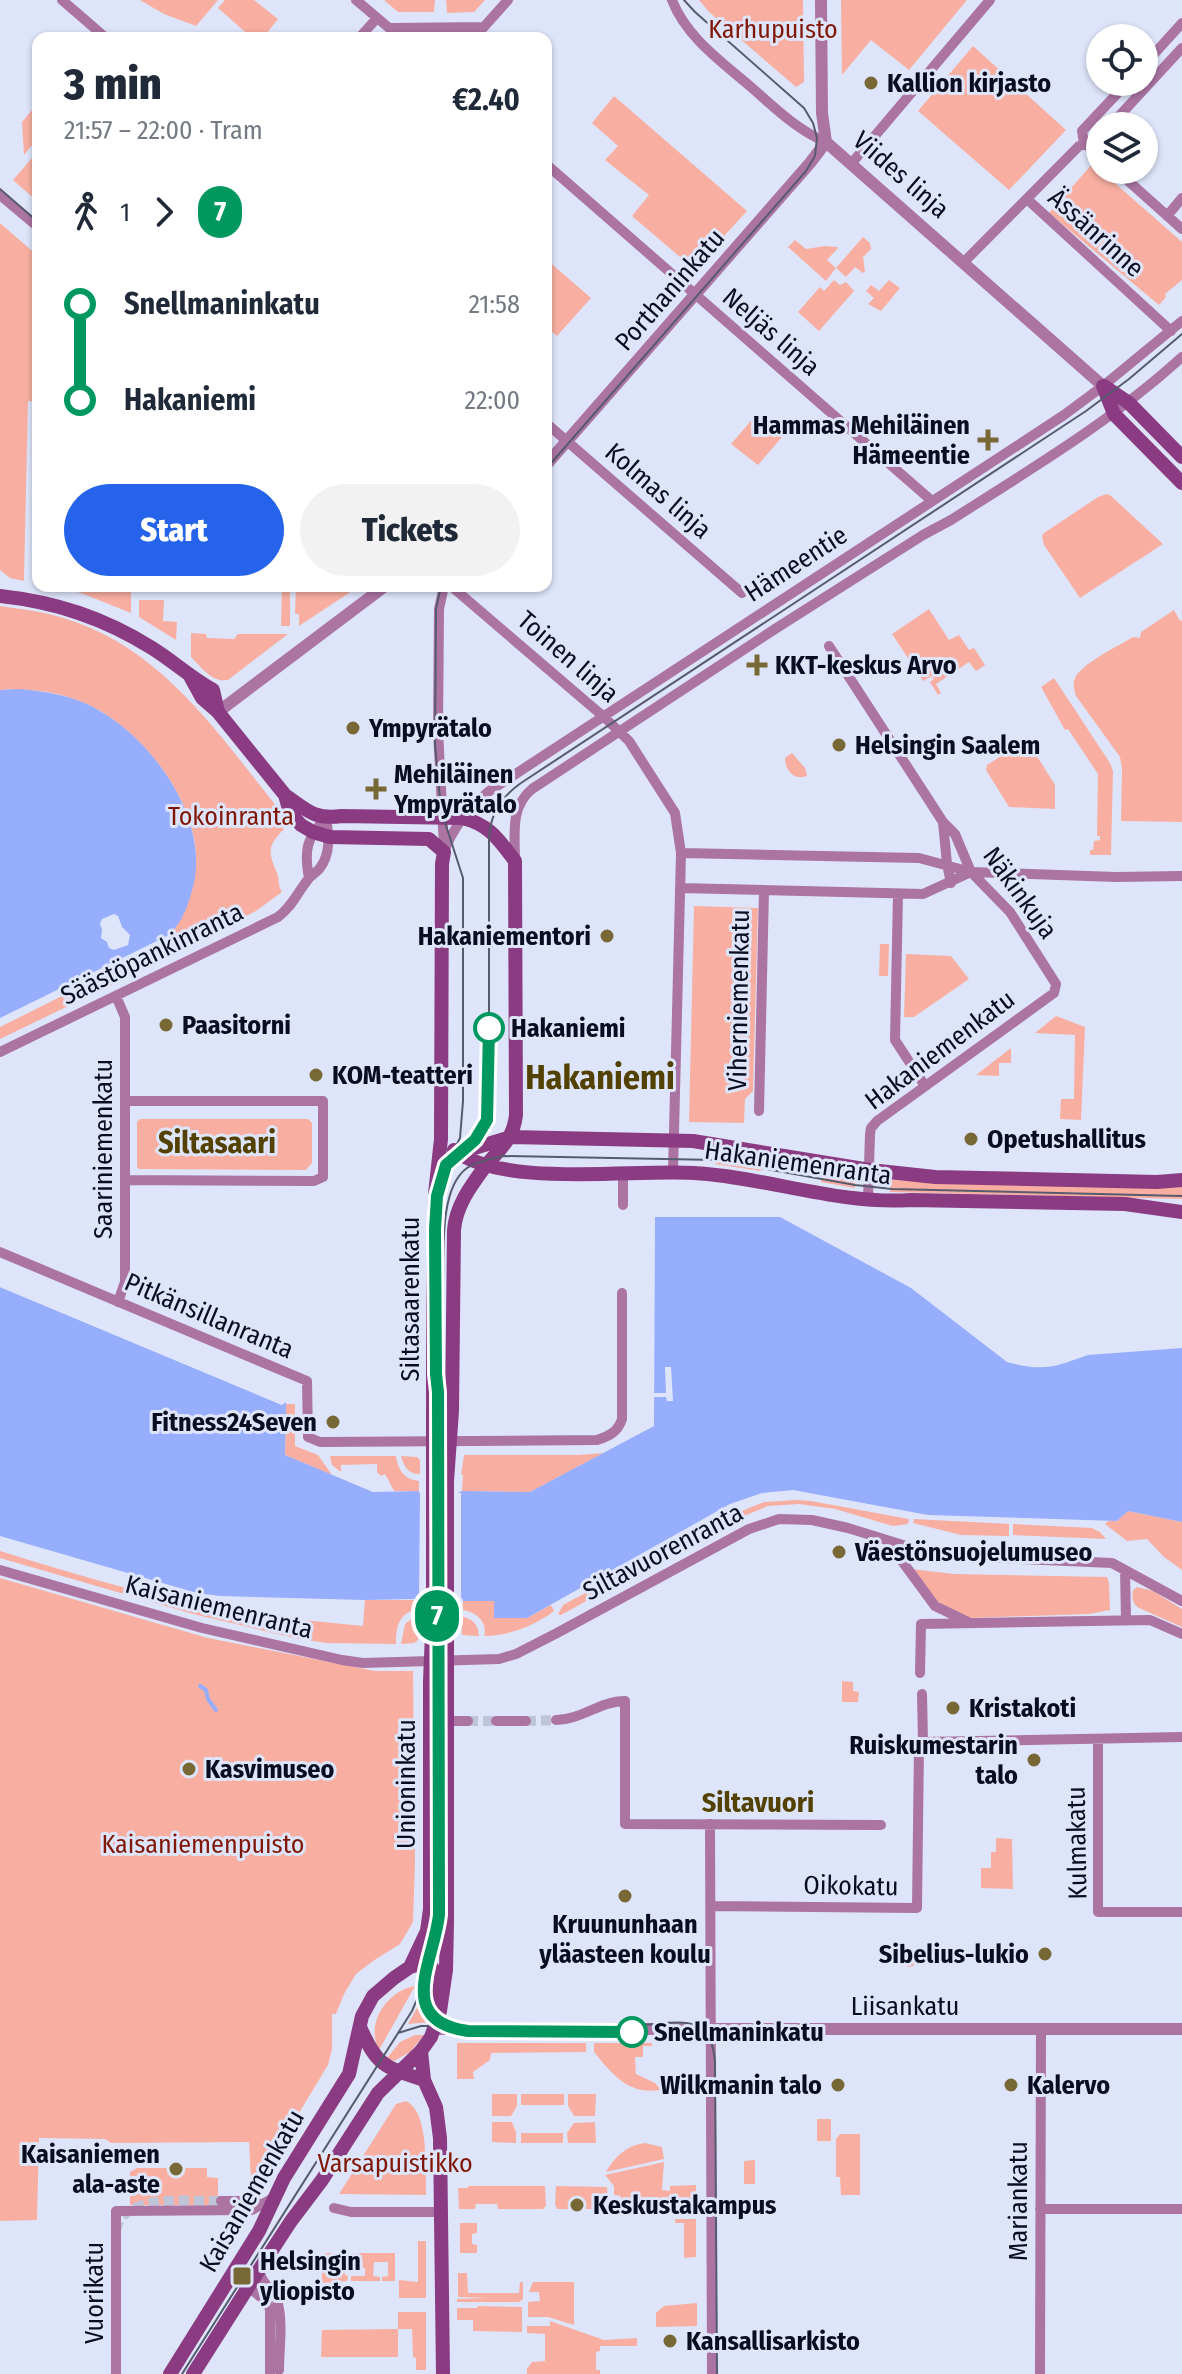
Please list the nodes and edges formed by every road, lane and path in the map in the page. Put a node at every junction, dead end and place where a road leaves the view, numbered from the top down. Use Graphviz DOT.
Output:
graph roads {
  1 [pos="62,0"];
  2 [pos="356,0"];
  3 [pos="508,0"];
  4 [pos="672,0"];
  5 [pos="821,0"];
  6 [pos="990,0"];
  7 [pos="377,18"];
  8 [pos="1182,23"];
  9 [pos="484,27"];
  10 [pos="389,28"];
  11 [pos="99,32"];
  12 [pos="364,32"];
  13 [pos="394,32"];
  14 [pos="479,32"];
  15 [pos="1182,48"];
  16 [pos="1158,50"];
  17 [pos="1115,96"];
  18 [pos="1123,112"];
  19 [pos="826,142"];
  20 [pos="1084,143"];
  21 [pos="851,164"];
  22 [pos="552,169"];
  23 [pos="1132,184"];
  24 [pos="0,195"];
  25 [pos="1182,198"];
  26 [pos="1027,199"];
  27 [pos="1167,216"];
  28 [pos="32,222"];
  29 [pos="1182,229"];
  30 [pos="964,262"];
  31 [pos="695,295"];
  32 [pos="1182,321"];
  33 [pos="1171,331"];
  34 [pos="1182,357"];
  35 [pos="1103,386"];
  36 [pos="1129,403"];
  37 [pos="1114,414"];
  38 [pos="552,428"];
  39 [pos="567,441"];
  40 [pos="1182,457"];
  41 [pos="552,458"];
  42 [pos="1182,483"];
  43 [pos="932,501"];
  44 [pos="377,592"];
  45 [pos="443,592"];
  46 [pos="458,592"];
  47 [pos="742,593"];
  48 [pos="0,596"];
  49 [pos="829,646"];
  50 [pos="218,712"];
  51 [pos="604,717"];
  52 [pos="620,731"];
  53 [pos="285,795"];
  54 [pos="326,818"];
  55 [pos="443,818"];
  56 [pos="462,818"];
  57 [pos="943,822"];
  58 [pos="313,832"];
  59 [pos="330,837"];
  60 [pos="444,852"];
  61 [pos="681,853"];
  62 [pos="515,861"];
  63 [pos="947,864"];
  64 [pos="971,872"];
  65 [pos="1182,876"];
  66 [pos="309,878"];
  67 [pos="951,883"];
  68 [pos="680,888"];
  69 [pos="764,890"];
  70 [pos="898,894"];
  71 [pos="1054,993"];
  72 [pos="116,996"];
  73 [pos="0,1052"];
  74 [pos="925,1086"];
  75 [pos="126,1101"];
  76 [pos="759,1111"];
  77 [pos="511,1137"];
  78 [pos="441,1139"];
  79 [pos="673,1141"];
  80 [pos="458,1153"];
  81 [pos="486,1166"];
  82 [pos="439,1168"];
  83 [pos="870,1170"];
  84 [pos="673,1172"];
  85 [pos="623,1174"];
  86 [pos="125,1180"];
  87 [pos="1182,1180"];
  88 [pos="868,1200"];
  89 [pos="623,1205"];
  90 [pos="1182,1212"];
  91 [pos="0,1252"];
  92 [pos="622,1293"];
  93 [pos="118,1302"];
  94 [pos="441,1442"];
  95 [pos="888,1541"];
  96 [pos="0,1570"];
  97 [pos="1125,1570"];
  98 [pos="440,1598"];
  99 [pos="1182,1601"];
  100 [pos="1126,1620"];
  101 [pos="973,1624"];
  102 [pos="1182,1634"];
  103 [pos="447,1660"];
  104 [pos="431,1661"];
  105 [pos="920,1673"];
  106 [pos="922,1694"];
  107 [pos="556,1720"];
  108 [pos="447,1721"];
  109 [pos="468,1721"];
  110 [pos="496,1721"];
  111 [pos="526,1721"];
  112 [pos="1182,1737"];
  113 [pos="1098,1740"];
  114 [pos="923,1742"];
  115 [pos="710,1824"];
  116 [pos="881,1825"];
  117 [pos="711,1906"];
  118 [pos="1182,1912"];
  119 [pos="410,1967"];
  120 [pos="440,2011"];
  121 [pos="360,2026"];
  122 [pos="711,2028"];
  123 [pos="436,2029"];
  124 [pos="1041,2029"];
  125 [pos="1182,2029"];
  126 [pos="421,2051"];
  127 [pos="400,2072"];
  128 [pos="424,2080"];
  129 [pos="221,2201"];
  130 [pos="268,2202"];
  131 [pos="334,2208"];
  132 [pos="1040,2209"];
  133 [pos="1182,2209"];
  134 [pos="441,2212"];
  135 [pos="259,2270"];
  136 [pos="231,2277"];
  137 [pos="248,2288"];
  138 [pos="274,2372"];
  139 [pos="116,2374"];
  140 [pos="170,2374"];
  141 [pos="193,2374"];
  142 [pos="443,2374"];
  143 [pos="712,2374"];
  144 [pos="1040,2374"];
  1 -- 11 [label="street"];
  2 -- 7 [label="street"];
  3 -- 9 [label="street"];
  4 -- 19 [label="street, Viides linja"];
  5 -- 19 [label="street"];
  6 -- 21 [label="street"];
  7 -- 10 [label="street"];
  7 -- 12 [label="street"];
  8 -- 16 [label="street"];
  9 -- 10 [label="street"];
  9 -- 14 [label="street"];
  10 -- 13 [label="street"];
  15 -- 18 [label="street"];
  17 -- 20 [label="street"];
  19 -- 21 [label="street, Viides linja"];
  19 -- 31 [label="street, Porthaninkatu"];
  20 -- 26 [label="street"];
  21 -- 30 [label="street, Viides linja"];
  22 -- 31 [label="street, Neljäs linja"];
  23 -- 27 [label="street"];
  24 -- 28 [label="street"];
  25 -- 27 [label="street"];
  26 -- 30 [label="street"];
  26 -- 33 [label="street, Ässänrinne"];
  27 -- 29 [label="street"];
  30 -- 35 [label="street, Viides linja"];
  31 -- 39 [label="street, Porthaninkatu"];
  31 -- 43 [label="street, Neljäs linja"];
  32 -- 33 [label="street, Hämeentie"];
  33 -- 35 [label="street, Hämeentie"];
  34 -- 36 [label="street, Hämeentie"];
  35 -- 36 [label="main road, Viides linja"];
  35 -- 37 [label="main road, Viides linja"];
  35 -- 43 [label="street, Hämeentie"];
  36 -- 37 [label="street, Hämeentie"];
  36 -- 40 [label="main road, Viides linja"];
  37 -- 42 [label="main road"];
  37 -- 52 [label="street, Hämeentie"];
  38 -- 39 [label="street, Kolmas linja"];
  39 -- 41 [label="street, Porthaninkatu"];
  39 -- 47 [label="street, Kolmas linja"];
  43 -- 51 [label="street, Hämeentie"];
  44 -- 50 [label="street"];
  45 -- 55 [label="street, Siltasaarenkatu"];
  46 -- 51 [label="street, Toinen linja"];
  48 -- 50 [label="main road"];
  49 -- 57 [label="street, Näkinkuja"];
  50 -- 53 [label="main road"];
  51 -- 52 [label="street, Toinen linja"];
  51 -- 56 [label="street, Hämeentie"];
  52 -- 61 [label="street, Toinen linja"];
  52 -- 62 [label="street, Hämeentie"];
  53 -- 54 [label="main road"];
  53 -- 58 [label="main road"];
  54 -- 55 [label="main road"];
  54 -- 58 [label="street"];
  54 -- 59 [label="street"];
  55 -- 56 [label="main road"];
  55 -- 60 [label="street, Siltasaarenkatu"];
  56 -- 60 [label="street, Hämeentie"];
  56 -- 62 [label="main road"];
  57 -- 63 [label="street, Näkinkuja"];
  57 -- 64 [label="street, Näkinkuja"];
  58 -- 59 [label="main road"];
  58 -- 66 [label="street"];
  59 -- 60 [label="main road"];
  59 -- 66 [label="street, Säästöpankinranta"];
  60 -- 78 [label="main road, Siltasaarenkatu"];
  61 -- 63 [label="street"];
  61 -- 68 [label="street, Toinen linja"];
  62 -- 77 [label="main road"];
  63 -- 64 [label="street"];
  63 -- 67 [label="street, Näkinkuja"];
  64 -- 65 [label="street"];
  64 -- 67 [label="street"];
  64 -- 71 [label="street, Näkinkuja"];
  66 -- 72 [label="street, Säästöpankinranta"];
  67 -- 70 [label="street"];
  68 -- 69 [label="street"];
  68 -- 79 [label="street, Toinen linja"];
  69 -- 70 [label="street"];
  69 -- 76 [label="street, Viherniemenkatu"];
  70 -- 74 [label="street"];
  71 -- 74 [label="street, Hakaniemenkatu"];
  72 -- 73 [label="street, Säästöpankinranta"];
  72 -- 75 [label="street, Saariniemenkatu"];
  74 -- 83 [label="street, Hakaniemenkatu"];
  75 -- 86 [label="street, Saariniemenkatu"];
  75 -- 86 [label="street"];
  77 -- 79 [label="main road, Hakaniemenranta"];
  77 -- 80 [label="main road, Hakaniemenranta"];
  77 -- 81 [label="main road, Siltasaarenkatu"];
  78 -- 80 [label="main road, Hakaniemenranta"];
  78 -- 82 [label="main road, Siltasaarenkatu"];
  79 -- 83 [label="main road, Hakaniemenranta"];
  79 -- 84 [label="street, Toinen linja"];
  80 -- 81 [label="main road, Hakaniemenranta"];
  80 -- 82 [label="main road, Hakaniemenranta"];
  81 -- 85 [label="main road, Hakaniemenranta"];
  81 -- 94 [label="main road, Siltasaarenkatu"];
  82 -- 94 [label="main road, Siltasaarenkatu"];
  83 -- 87 [label="main road, Hakaniemenranta"];
  83 -- 88 [label="street, Hakaniemenkatu"];
  84 -- 85 [label="main road, Hakaniemenranta"];
  84 -- 88 [label="main road, Hakaniemenranta"];
  85 -- 89 [label="street"];
  86 -- 93 [label="street, Saariniemenkatu"];
  88 -- 90 [label="main road, Hakaniemenranta"];
  91 -- 93 [label="street, Pitkänsillanranta"];
  92 -- 94 [label="street"];
  93 -- 94 [label="street, Pitkänsillanranta"];
  94 -- 98 [label="main road, Siltasaarenkatu"];
  95 -- 97 [label="street, Siltavuorenranta"];
  95 -- 101 [label="street"];
  95 -- 103 [label="street, Siltavuorenranta"];
  96 -- 104 [label="street, Kaisaniemenranta"];
  97 -- 99 [label="street, Siltavuorenranta"];
  97 -- 100 [label="street"];
  98 -- 103 [label="main road, Unioninkatu"];
  98 -- 104 [label="main road, Unioninkatu"];
  100 -- 101 [label="street"];
  100 -- 102 [label="street"];
  101 -- 105 [label="street"];
  103 -- 104 [label="street, Siltavuorenranta"];
  103 -- 108 [label="main road, Unioninkatu"];
  104 -- 119 [label="main road, Unioninkatu"];
  106 -- 114 [label="street, Oikokatu"];
  107 -- 115 [label="street"];
  108 -- 109 [label="street"];
  108 -- 120 [label="main road, Unioninkatu"];
  110 -- 111 [label="street"];
  112 -- 113 [label="street"];
  113 -- 114 [label="street"];
  113 -- 118 [label="street, Kulmakatu"];
  114 -- 117 [label="street, Oikokatu"];
  115 -- 116 [label="street"];
  115 -- 117 [label="street"];
  117 -- 122 [label="street"];
  119 -- 120 [label="main road, Unioninkatu"];
  119 -- 121 [label="main road, Unioninkatu"];
  120 -- 123 [label="main road, Unioninkatu"];
  121 -- 127 [label="main road"];
  121 -- 130 [label="main road, Kaisaniemenkatu"];
  122 -- 123 [label="street, Liisankatu"];
  122 -- 124 [label="street, Liisankatu"];
  122 -- 143 [label="street"];
  123 -- 126 [label="main road, Unioninkatu"];
  124 -- 125 [label="street, Liisankatu"];
  124 -- 132 [label="street, Mariankatu"];
  126 -- 127 [label="main road, Kaisaniemenkatu"];
  126 -- 128 [label="main road"];
  127 -- 128 [label="main road"];
  127 -- 135 [label="main road, Kaisaniemenkatu"];
  128 -- 134 [label="main road"];
  129 -- 130 [label="street"];
  130 -- 136 [label="main road, Kaisaniemenkatu"];
  130 -- 139 [label="street, Vuorikatu"];
  131 -- 134 [label="street"];
  132 -- 133 [label="street"];
  132 -- 144 [label="street, Mariankatu"];
  134 -- 142 [label="main road"];
  135 -- 137 [label="main road, Kaisaniemenkatu"];
  135 -- 138 [label="street"];
  136 -- 137 [label="street"];
  136 -- 140 [label="main road, Kaisaniemenkatu"];
  137 -- 138 [label="street"];
  137 -- 141 [label="main road, Kaisaniemenkatu"];
}
